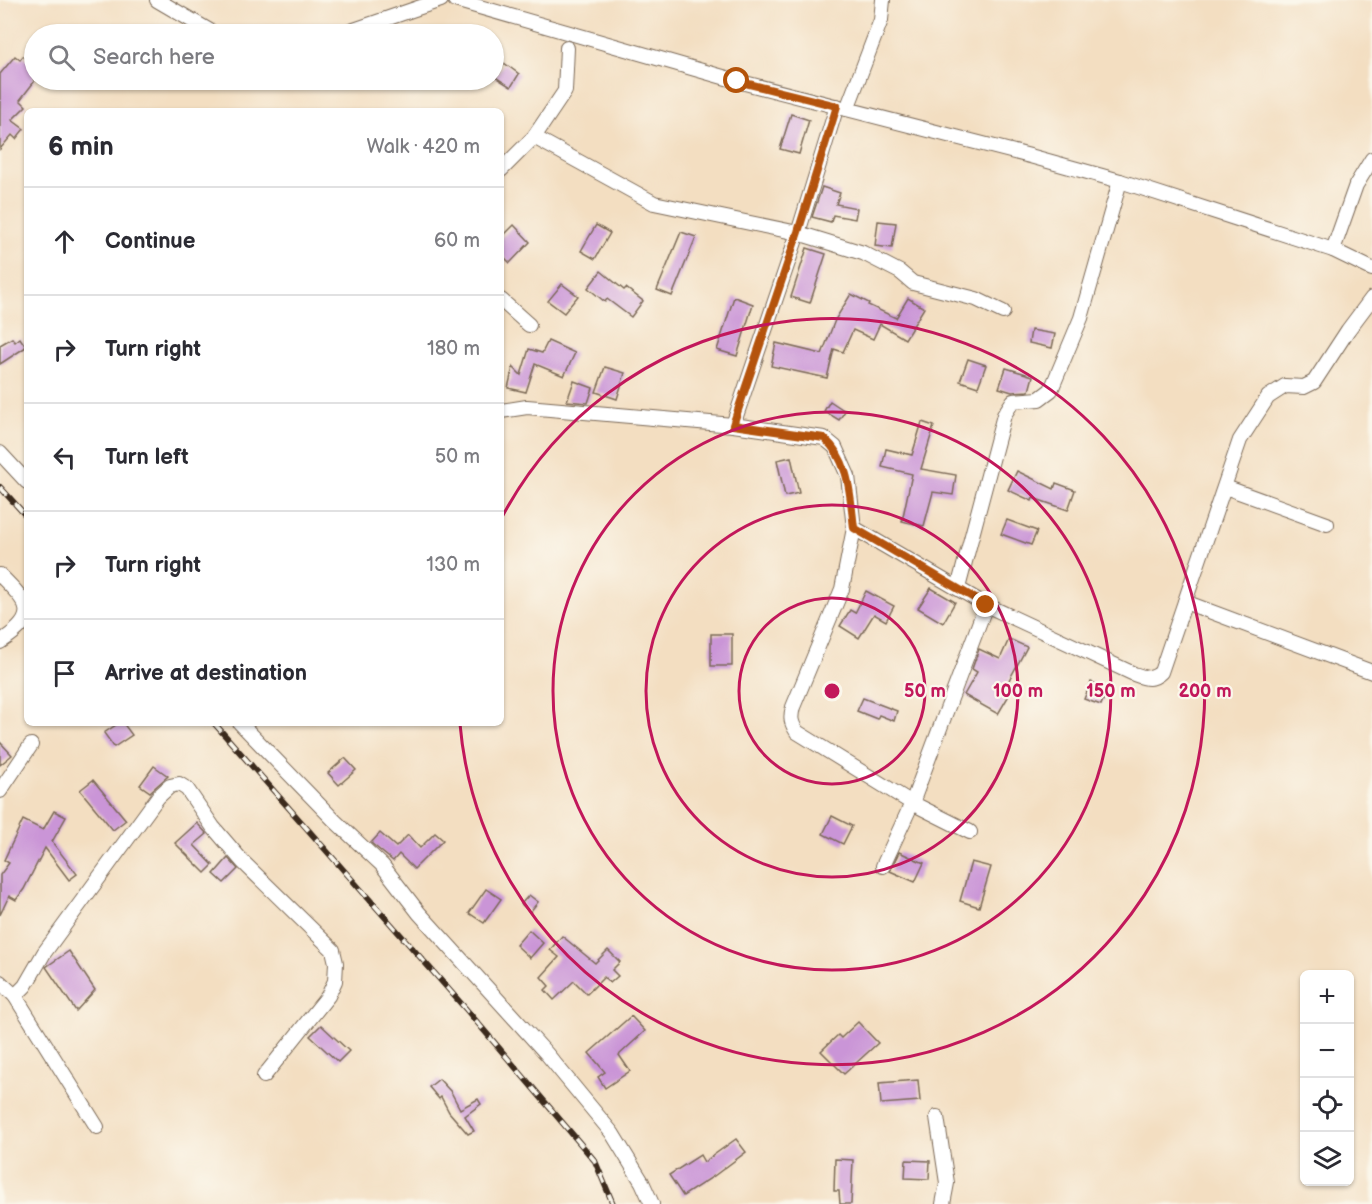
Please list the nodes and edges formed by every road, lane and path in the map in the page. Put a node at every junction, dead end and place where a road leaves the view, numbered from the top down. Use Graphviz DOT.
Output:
graph roads {
  1 [pos="157,0"];
  2 [pos="441,0"];
  3 [pos="455,0"];
  4 [pos="883,0"];
  5 [pos="198,24"];
  6 [pos="371,24"];
  7 [pos="567,48"];
  8 [pos="842,108"];
  9 [pos="534,137"];
  10 [pos="1372,159"];
  11 [pos="504,168"];
  12 [pos="1120,181"];
  13 [pos="798,232"];
  14 [pos="1333,250"];
  15 [pos="1372,269"];
  16 [pos="1372,298"];
  17 [pos="504,303"];
  18 [pos="1003,312"];
  19 [pos="529,326"];
  20 [pos="504,411"];
  21 [pos="733,425"];
  22 [pos="0,453"];
  23 [pos="24,479"];
  24 [pos="1225,487"];
  25 [pos="1327,524"];
  26 [pos="854,528"];
  27 [pos="0,575"];
  28 [pos="958,588"];
  29 [pos="24,602"];
  30 [pos="1185,602"];
  31 [pos="986,605"];
  32 [pos="24,622"];
  33 [pos="0,642"];
  34 [pos="1372,672"];
  35 [pos="243,726"];
  36 [pos="31,746"];
  37 [pos="0,791"];
  38 [pos="912,803"];
  39 [pos="970,832"];
  40 [pos="883,866"];
  41 [pos="0,982"];
  42 [pos="15,996"];
  43 [pos="264,1076"];
  44 [pos="937,1117"];
  45 [pos="97,1126"];
  46 [pos="652,1204"];
  47 [pos="943,1204"];
  1 -- 5 [label="street"];
  2 -- 6 [label="street"];
  3 -- 8 [label="street"];
  4 -- 8 [label="street"];
  7 -- 9 [label="street"];
  8 -- 12 [label="street"];
  8 -- 13 [label="street"];
  9 -- 11 [label="street"];
  9 -- 13 [label="street"];
  10 -- 14 [label="street"];
  12 -- 14 [label="street"];
  12 -- 28 [label="street"];
  13 -- 18 [label="street"];
  13 -- 21 [label="street"];
  14 -- 15 [label="street"];
  16 -- 24 [label="street"];
  17 -- 19 [label="street"];
  20 -- 21 [label="street"];
  21 -- 26 [label="street"];
  22 -- 23 [label="street"];
  24 -- 25 [label="street"];
  24 -- 30 [label="street"];
  26 -- 28 [label="street"];
  26 -- 38 [label="street"];
  27 -- 29 [label="street"];
  28 -- 31 [label="street"];
  30 -- 31 [label="street"];
  30 -- 34 [label="street"];
  31 -- 38 [label="street"];
  32 -- 33 [label="street"];
  35 -- 46 [label="street"];
  36 -- 37 [label="street"];
  38 -- 39 [label="street"];
  38 -- 40 [label="street"];
  41 -- 42 [label="street"];
  42 -- 43 [label="street"];
  42 -- 45 [label="street"];
  44 -- 47 [label="street"];
}
